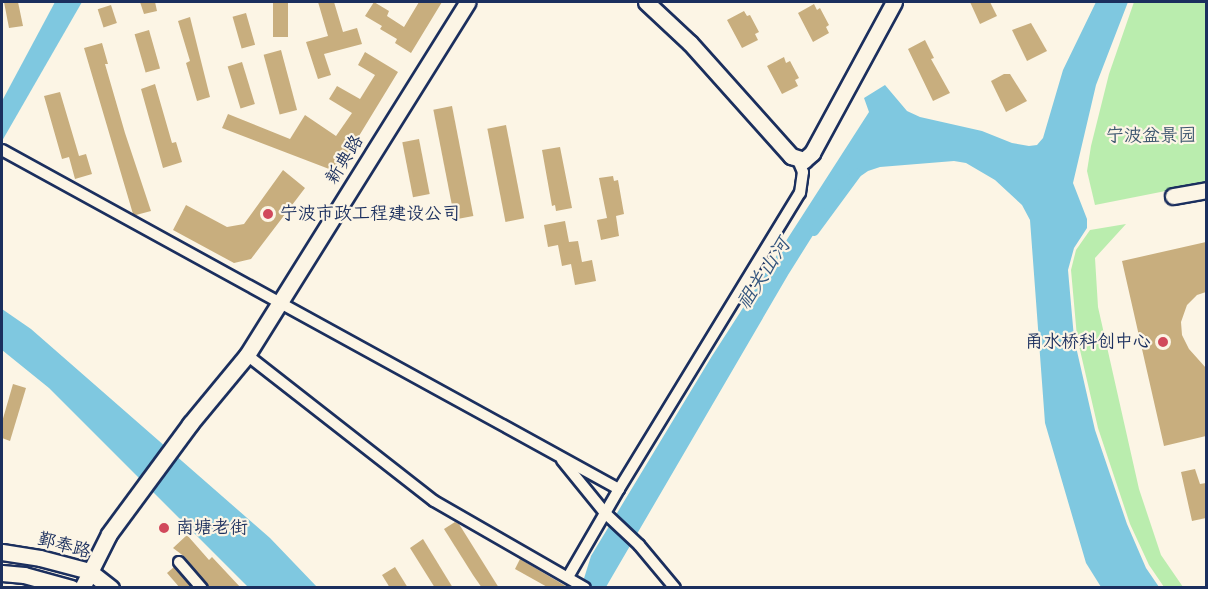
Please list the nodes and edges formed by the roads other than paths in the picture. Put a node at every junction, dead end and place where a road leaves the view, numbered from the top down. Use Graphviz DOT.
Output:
graph roads {
  1 [pos="468,2"];
  2 [pos="646,2"];
  3 [pos="894,2"];
  4 [pos="2,150"];
  5 [pos="798,160"];
  6 [pos="1206,190"];
  7 [pos="1173,196"];
  8 [pos="278,302"];
  9 [pos="247,355"];
  10 [pos="559,456"];
  11 [pos="619,489"];
  12 [pos="608,516"];
  13 [pos="2,552"];
  14 [pos="179,562"];
  15 [pos="89,571"];
  16 [pos="2,573"];
  17 [pos="568,577"];
  18 [pos="582,585"];
  19 [pos="64,586"];
  20 [pos="82,588"];
  21 [pos="111,588"];
  22 [pos="202,588"];
  23 [pos="675,588"];
  1 -- 8 [label="main road, 新典路"];
  2 -- 5 [label="main road"];
  3 -- 5 [label="main road"];
  4 -- 8 [label="street"];
  5 -- 11 [label="street"];
  6 -- 7 [label="main road"];
  8 -- 9 [label="main road, 新典路"];
  8 -- 10 [label="street"];
  9 -- 15 [label="main road, 新典路"];
  9 -- 17 [label="street"];
  10 -- 11 [label="street"];
  10 -- 12 [label="street"];
  11 -- 12 [label="street"];
  12 -- 17 [label="street"];
  12 -- 23 [label="street"];
  13 -- 15 [label="main road, 鄞奉路"];
  14 -- 22 [label="street"];
  15 -- 19 [label="main road"];
  15 -- 20 [label="main road, 新典路"];
  15 -- 21 [label="main road, 鄞奉路"];
  16 -- 19 [label="main road, 鄞奉路"];
  17 -- 18 [label="street"];
}
